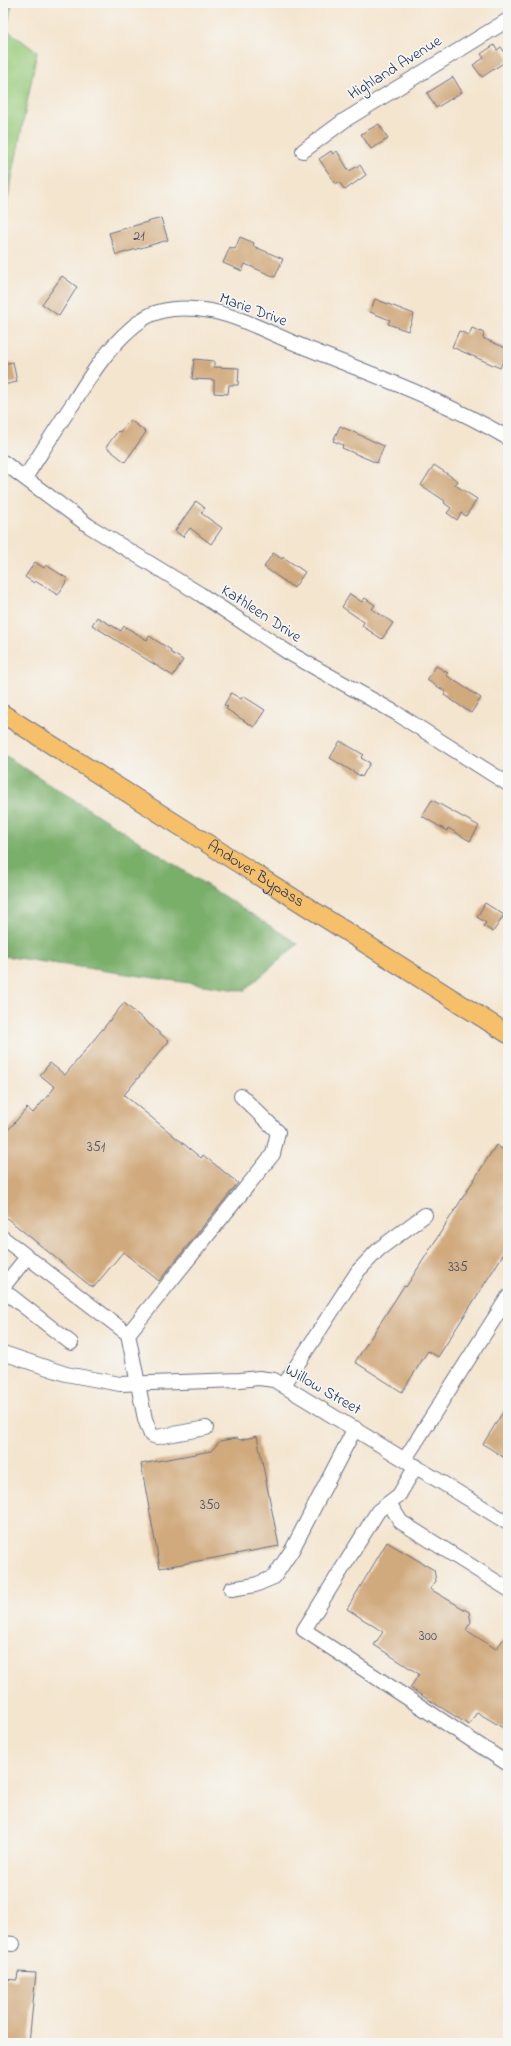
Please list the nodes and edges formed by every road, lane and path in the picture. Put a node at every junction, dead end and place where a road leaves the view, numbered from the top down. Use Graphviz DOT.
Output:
graph roads {
  1 [pos="508,20"];
  2 [pos="303,151"];
  3 [pos="508,438"];
  4 [pos="3,462"];
  5 [pos="25,478"];
  6 [pos="3,714"];
  7 [pos="508,784"];
  8 [pos="508,1034"];
  9 [pos="241,1096"];
  10 [pos="425,1215"];
  11 [pos="3,1238"];
  12 [pos="27,1257"];
  13 [pos="3,1289"];
  14 [pos="508,1297"];
  15 [pos="128,1334"];
  16 [pos="71,1343"];
  17 [pos="3,1353"];
  18 [pos="138,1384"];
  19 [pos="284,1385"];
  20 [pos="206,1428"];
  21 [pos="354,1428"];
  22 [pos="410,1463"];
  23 [pos="389,1503"];
  24 [pos="508,1523"];
  25 [pos="508,1588"];
  26 [pos="231,1589"];
  27 [pos="508,1764"];
  1 -- 2 [label="street, Highland Avenue"];
  3 -- 5 [label="street, Marie Drive"];
  4 -- 5 [label="street, Kathleen Drive"];
  5 -- 7 [label="street, Kathleen Drive"];
  6 -- 8 [label="main road, Andover Bypass"];
  9 -- 15 [label="street"];
  10 -- 19 [label="street"];
  11 -- 12 [label="street"];
  12 -- 13 [label="street"];
  12 -- 15 [label="street"];
  13 -- 16 [label="street"];
  14 -- 22 [label="street"];
  15 -- 18 [label="street"];
  17 -- 18 [label="street, Willow Street"];
  18 -- 19 [label="street, Willow Street"];
  18 -- 20 [label="street"];
  19 -- 21 [label="street, Willow Street"];
  21 -- 22 [label="street, Willow Street"];
  21 -- 26 [label="street"];
  22 -- 23 [label="street"];
  22 -- 24 [label="street, Willow Street"];
  23 -- 25 [label="street"];
  23 -- 27 [label="street"];
}
